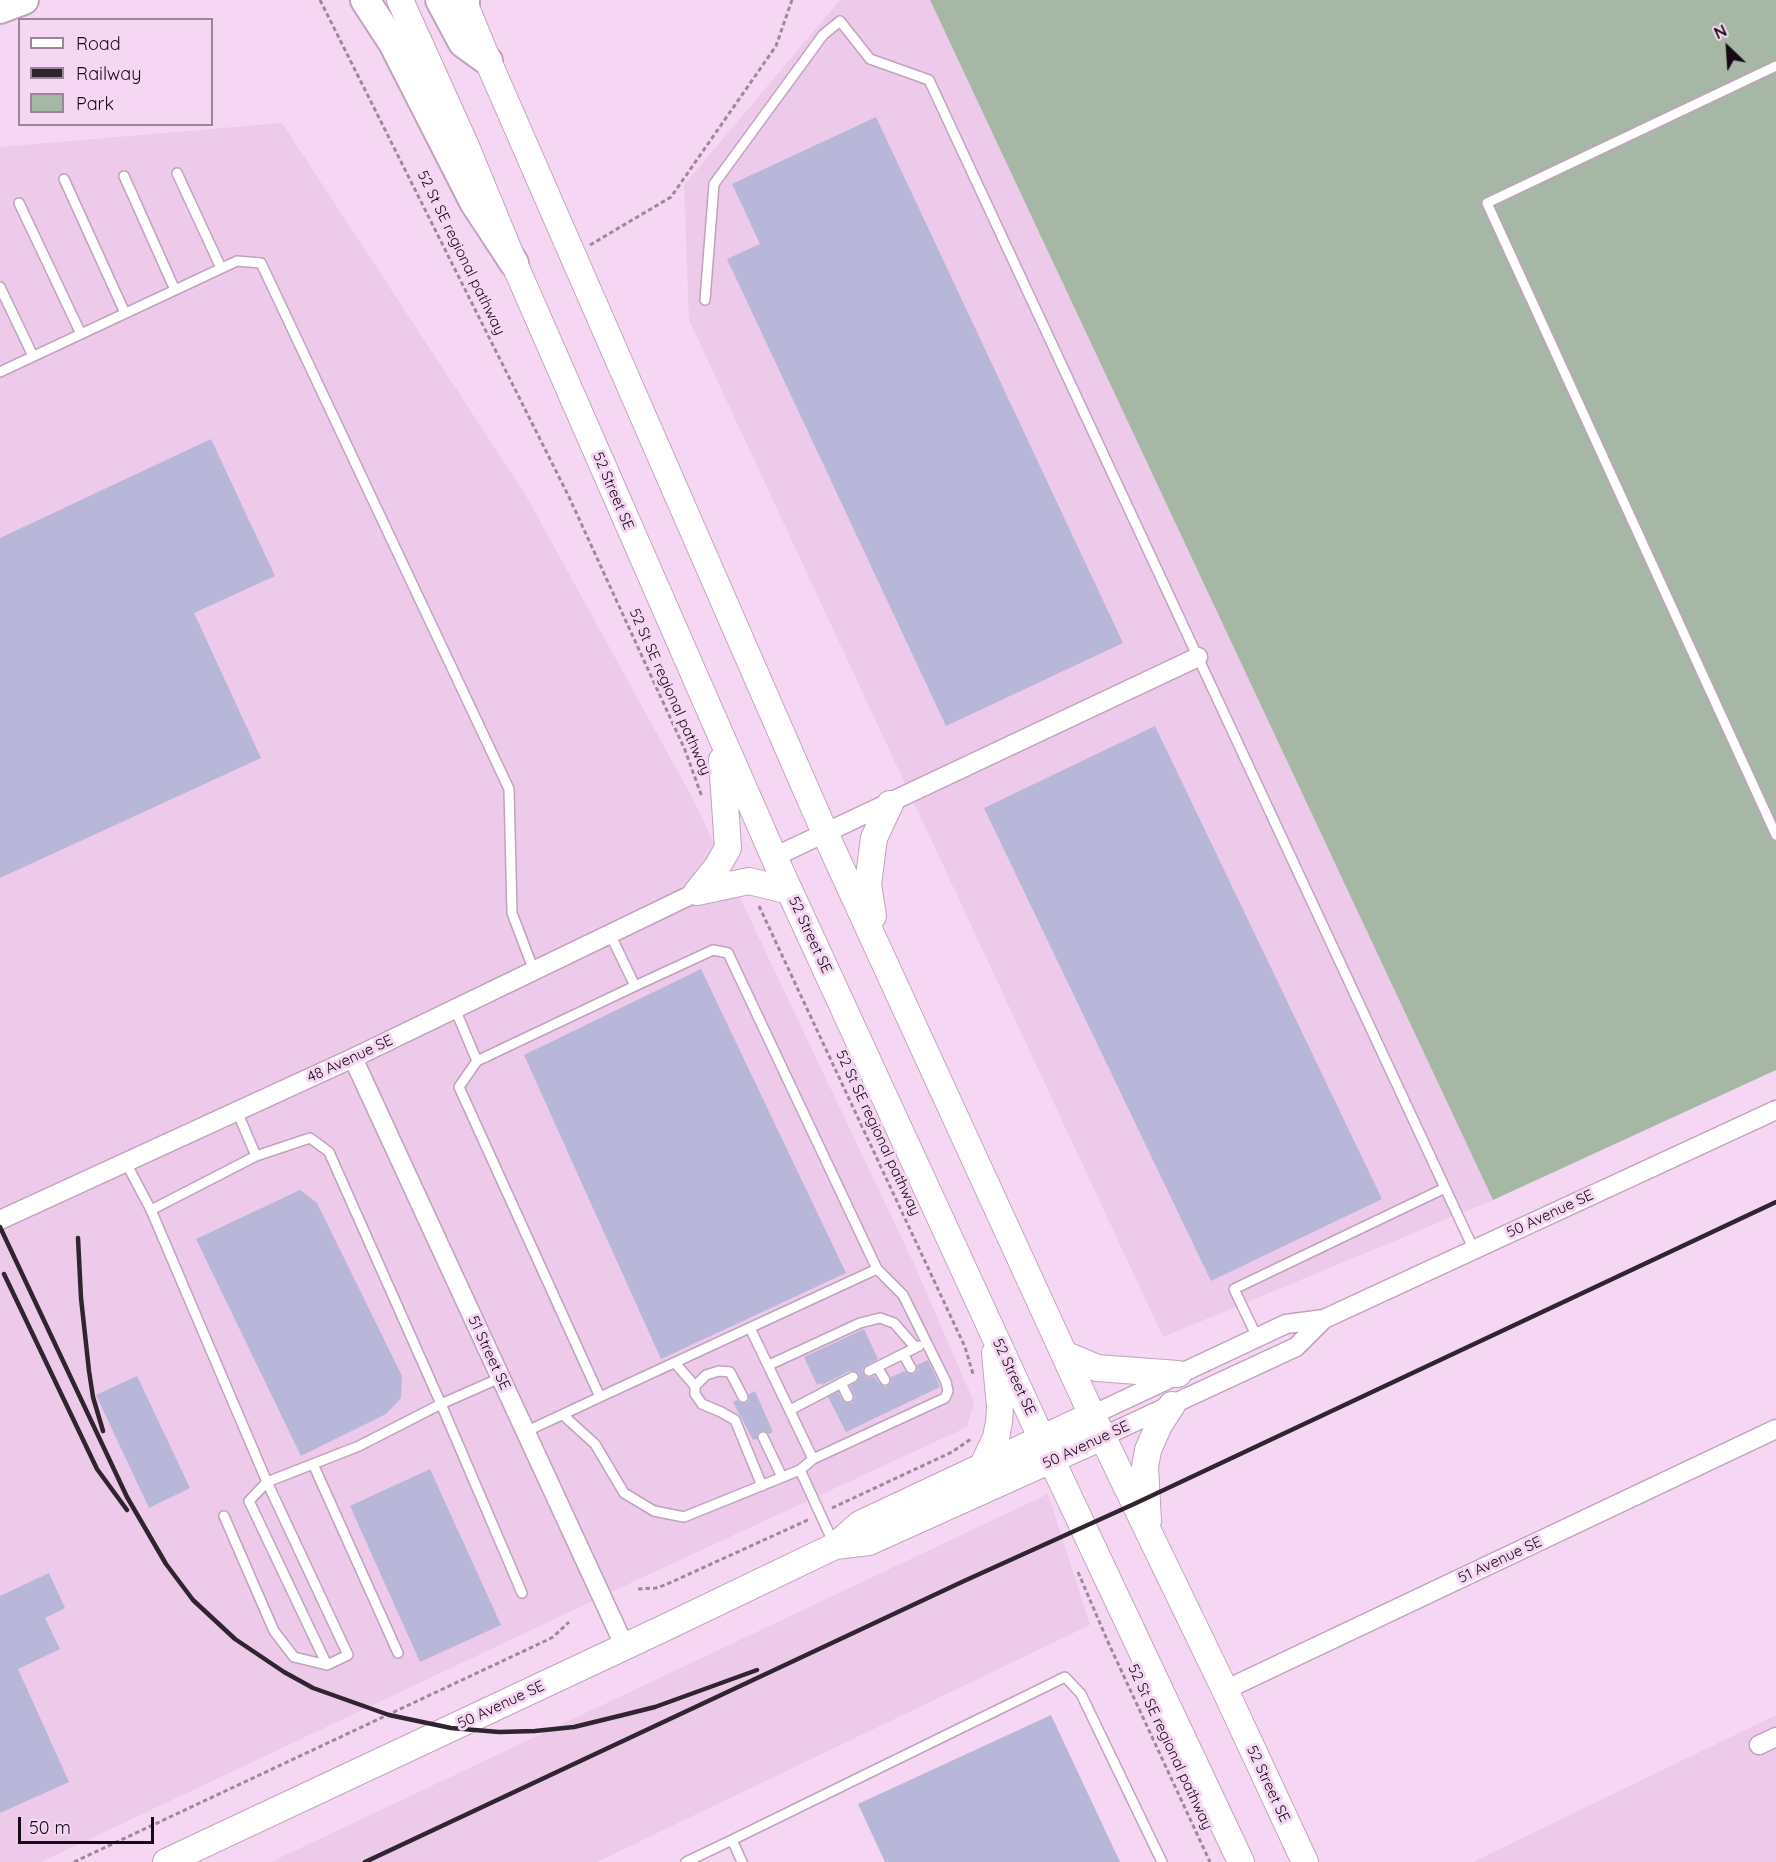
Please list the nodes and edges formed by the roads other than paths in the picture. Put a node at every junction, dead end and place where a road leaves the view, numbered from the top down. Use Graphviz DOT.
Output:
graph roads {
  1 [pos="24,0"];
  2 [pos="365,0"];
  3 [pos="399,0"];
  4 [pos="458,1"];
  5 [pos="0,9"];
  6 [pos="488,61"];
  7 [pos="1776,66"];
  8 [pos="177,173"];
  9 [pos="124,176"];
  10 [pos="64,179"];
  11 [pos="19,203"];
  12 [pos="514,263"];
  13 [pos="221,268"];
  14 [pos="0,287"];
  15 [pos="175,290"];
  16 [pos="705,300"];
  17 [pos="125,313"];
  18 [pos="81,334"];
  19 [pos="33,356"];
  20 [pos="0,372"];
  21 [pos="1197,657"];
  22 [pos="719,736"];
  23 [pos="890,804"];
  24 [pos="825,833"];
  25 [pos="1776,835"];
  26 [pos="774,857"];
  27 [pos="790,891"];
  28 [pos="697,892"];
  29 [pos="610,934"];
  30 [pos="878,949"];
  31 [pos="534,970"];
  32 [pos="635,986"];
  33 [pos="455,1009"];
  34 [pos="353,1058"];
  35 [pos="477,1061"];
  36 [pos="1776,1110"];
  37 [pos="237,1112"];
  38 [pos="256,1156"];
  39 [pos="126,1163"];
  40 [pos="1445,1188"];
  41 [pos="150,1210"];
  42 [pos="0,1221"];
  43 [pos="1474,1250"];
  44 [pos="877,1269"];
  45 [pos="1324,1318"];
  46 [pos="750,1328"];
  47 [pos="993,1332"];
  48 [pos="1257,1337"];
  49 [pos="927,1342"];
  50 [pos="915,1347"];
  51 [pos="903,1354"];
  52 [pos="1064,1354"];
  53 [pos="675,1363"];
  54 [pos="769,1365"];
  55 [pos="911,1368"];
  56 [pos="1178,1374"];
  57 [pos="853,1377"];
  58 [pos="500,1378"];
  59 [pos="885,1380"];
  60 [pos="841,1383"];
  61 [pos="695,1386"];
  62 [pos="924,1395"];
  63 [pos="600,1397"];
  64 [pos="743,1397"];
  65 [pos="848,1397"];
  66 [pos="441,1404"];
  67 [pos="1172,1405"];
  68 [pos="928,1406"];
  69 [pos="898,1407"];
  70 [pos="790,1410"];
  71 [pos="563,1415"];
  72 [pos="903,1417"];
  73 [pos="862,1424"];
  74 [pos="1097,1426"];
  75 [pos="1776,1429"];
  76 [pos="525,1432"];
  77 [pos="867,1434"];
  78 [pos="763,1437"];
  79 [pos="1047,1450"];
  80 [pos="813,1459"];
  81 [pos="313,1464"];
  82 [pos="982,1467"];
  83 [pos="800,1470"];
  84 [pos="782,1477"];
  85 [pos="267,1482"];
  86 [pos="762,1486"];
  87 [pos="224,1516"];
  88 [pos="1149,1533"];
  89 [pos="835,1546"];
  90 [pos="522,1593"];
  91 [pos="625,1647"];
  92 [pos="398,1653"];
  93 [pos="327,1665"];
  94 [pos="1225,1690"];
  95 [pos="732,1840"];
  96 [pos="166,1862"];
  97 [pos="686,1862"];
  98 [pos="741,1862"];
  99 [pos="1162,1862"];
  100 [pos="1241,1862"];
  101 [pos="1305,1862"];
  1 -- 5 [label="main road"];
  2 -- 12 [label="main road"];
  3 -- 12 [label="main road, 52 Street SE"];
  4 -- 6 [label="main road"];
  6 -- 24 [label="main road, 52 Street SE"];
  7 -- 25 [label="lane"];
  8 -- 13 [label="lane"];
  9 -- 15 [label="lane"];
  10 -- 17 [label="lane"];
  11 -- 18 [label="lane"];
  12 -- 22 [label="main road, 52 Street SE"];
  13 -- 15 [label="lane"];
  13 -- 31 [label="lane"];
  14 -- 19 [label="lane"];
  15 -- 17 [label="lane"];
  16 -- 21 [label="lane"];
  17 -- 18 [label="lane"];
  18 -- 19 [label="lane"];
  19 -- 20 [label="lane"];
  21 -- 23 [label="street"];
  21 -- 40 [label="lane"];
  22 -- 26 [label="main road, 52 Street SE"];
  22 -- 28 [label="main road"];
  23 -- 24 [label="street"];
  23 -- 30 [label="main road"];
  24 -- 26 [label="street"];
  24 -- 30 [label="main road, 52 Street SE"];
  26 -- 27 [label="main road, 52 Street SE"];
  27 -- 28 [label="main road"];
  27 -- 47 [label="main road, 52 Street SE"];
  28 -- 29 [label="street, 48 Avenue SE"];
  29 -- 31 [label="street, 48 Avenue SE"];
  29 -- 32 [label="lane"];
  30 -- 52 [label="main road, 52 Street SE"];
  31 -- 33 [label="street, 48 Avenue SE"];
  32 -- 35 [label="lane"];
  32 -- 44 [label="lane"];
  33 -- 34 [label="street, 48 Avenue SE"];
  33 -- 35 [label="lane"];
  34 -- 37 [label="street, 48 Avenue SE"];
  34 -- 58 [label="street, 51 Street SE"];
  35 -- 63 [label="lane"];
  36 -- 43 [label="street, 50 Avenue SE"];
  37 -- 38 [label="lane"];
  37 -- 39 [label="street, 48 Avenue SE"];
  38 -- 41 [label="lane"];
  38 -- 66 [label="lane"];
  39 -- 41 [label="lane"];
  39 -- 42 [label="street, 48 Avenue SE"];
  40 -- 43 [label="lane"];
  40 -- 48 [label="lane"];
  41 -- 85 [label="lane"];
  43 -- 45 [label="street, 50 Avenue SE"];
  44 -- 46 [label="lane"];
  44 -- 49 [label="lane"];
  45 -- 48 [label="street, 50 Avenue SE"];
  45 -- 67 [label="street, 50 Avenue SE"];
  46 -- 53 [label="lane"];
  46 -- 54 [label="lane"];
  47 -- 79 [label="main road, 52 Street SE"];
  47 -- 82 [label="main road"];
  48 -- 56 [label="street, 50 Avenue SE"];
  49 -- 50 [label="lane"];
  49 -- 68 [label="lane"];
  50 -- 51 [label="lane"];
  50 -- 54 [label="lane"];
  51 -- 55 [label="lane"];
  51 -- 59 [label="lane"];
  52 -- 56 [label="main road"];
  52 -- 74 [label="main road, 52 Street SE"];
  53 -- 61 [label="lane"];
  53 -- 63 [label="lane"];
  54 -- 70 [label="lane"];
  56 -- 74 [label="street, 50 Avenue SE"];
  57 -- 60 [label="lane"];
  58 -- 66 [label="lane"];
  58 -- 76 [label="street, 51 Street SE"];
  60 -- 65 [label="lane"];
  60 -- 70 [label="lane"];
  61 -- 64 [label="lane"];
  61 -- 86 [label="lane"];
  62 -- 68 [label="lane"];
  63 -- 71 [label="lane"];
  66 -- 81 [label="lane"];
  66 -- 90 [label="lane"];
  67 -- 74 [label="street, 50 Avenue SE"];
  67 -- 88 [label="main road"];
  68 -- 72 [label="lane"];
  69 -- 72 [label="lane"];
  70 -- 80 [label="lane"];
  71 -- 76 [label="lane"];
  71 -- 86 [label="lane"];
  72 -- 77 [label="lane"];
  73 -- 77 [label="lane"];
  74 -- 79 [label="main road, 50 Avenue SE"];
  74 -- 88 [label="main road, 52 Street SE"];
  75 -- 94 [label="street, 51 Avenue SE"];
  76 -- 91 [label="street, 51 Street SE"];
  77 -- 80 [label="lane"];
  78 -- 84 [label="lane"];
  79 -- 82 [label="main road, 50 Avenue SE"];
  79 -- 89 [label="main road, 50 Avenue SE"];
  79 -- 100 [label="main road, 52 Street SE"];
  80 -- 83 [label="lane"];
  81 -- 85 [label="lane"];
  81 -- 92 [label="lane"];
  82 -- 89 [label="main road, 50 Avenue SE"];
  83 -- 84 [label="lane"];
  83 -- 89 [label="lane"];
  84 -- 86 [label="lane"];
  85 -- 93 [label="lane"];
  85 -- 93 [label="lane"];
  87 -- 93 [label="lane"];
  88 -- 94 [label="main road, 52 Street SE"];
  89 -- 91 [label="main road, 50 Avenue SE"];
  91 -- 96 [label="main road, 50 Avenue SE"];
  94 -- 101 [label="main road, 52 Street SE"];
  95 -- 97 [label="lane"];
  95 -- 98 [label="lane"];
  95 -- 99 [label="lane"];
}
